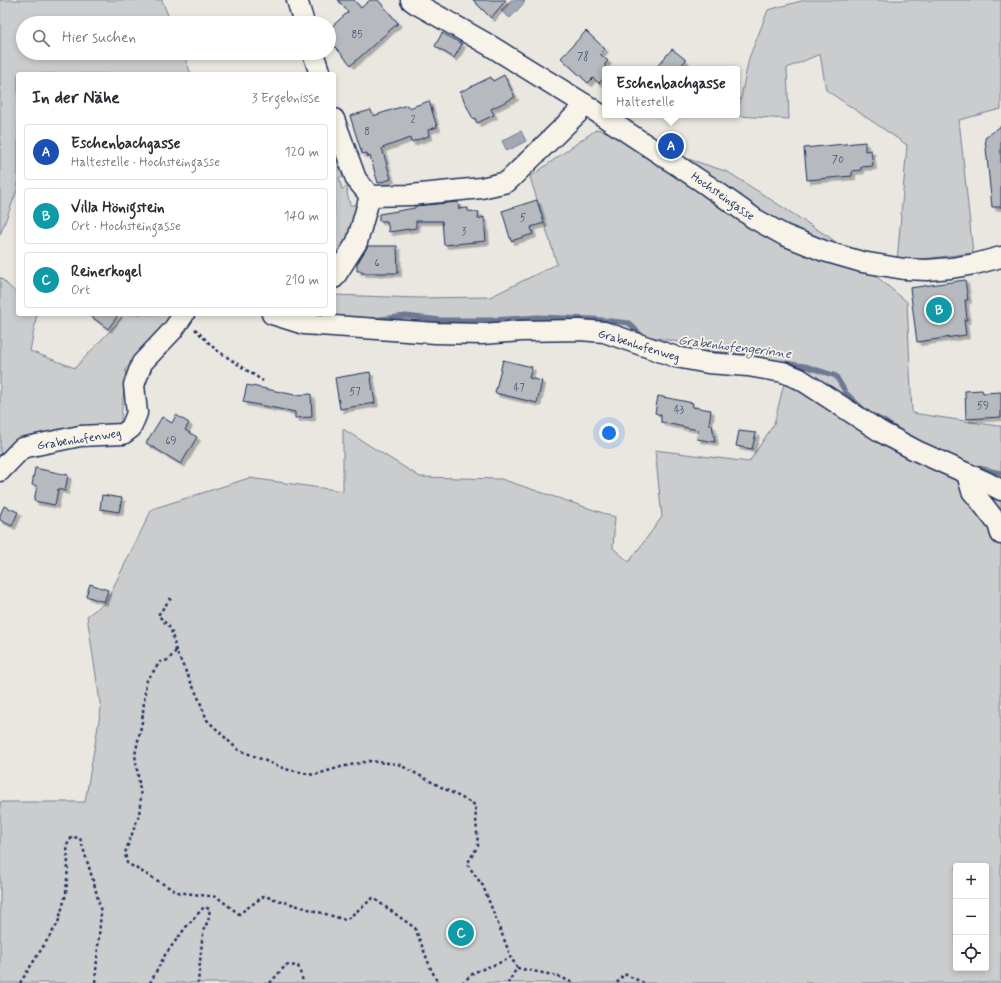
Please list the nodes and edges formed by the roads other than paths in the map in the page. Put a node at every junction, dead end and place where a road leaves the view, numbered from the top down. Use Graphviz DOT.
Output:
graph roads {
  1 [pos="297,0"];
  2 [pos="411,0"];
  3 [pos="302,16"];
  4 [pos="315,60"];
  5 [pos="319,72"];
  6 [pos="586,105"];
  7 [pos="602,116"];
  8 [pos="606,118"];
  9 [pos="336,124"];
  10 [pos="370,196"];
  11 [pos="1001,257"];
  12 [pos="336,275"];
  13 [pos="286,316"];
  14 [pos="188,319"];
  15 [pos="308,319"];
  16 [pos="0,471"];
  17 [pos="967,474"];
  18 [pos="1001,490"];
  19 [pos="1001,534"];
  1 -- 3 [label="street"];
  2 -- 6 [label="street, Hochsteingasse"];
  4 -- 5 [label="street"];
  6 -- 7 [label="street, Hochsteingasse"];
  6 -- 10 [label="street"];
  8 -- 11 [label="street, Hochsteingasse"];
  9 -- 10 [label="street"];
  10 -- 12 [label="street"];
  13 -- 15 [label="street, Grabenhofenweg"];
  14 -- 16 [label="street, Grabenhofenweg"];
  15 -- 17 [label="street, Grabenhofenweg"];
  17 -- 18 [label="street, Grabenhofenweg"];
  17 -- 19 [label="street"];
}
